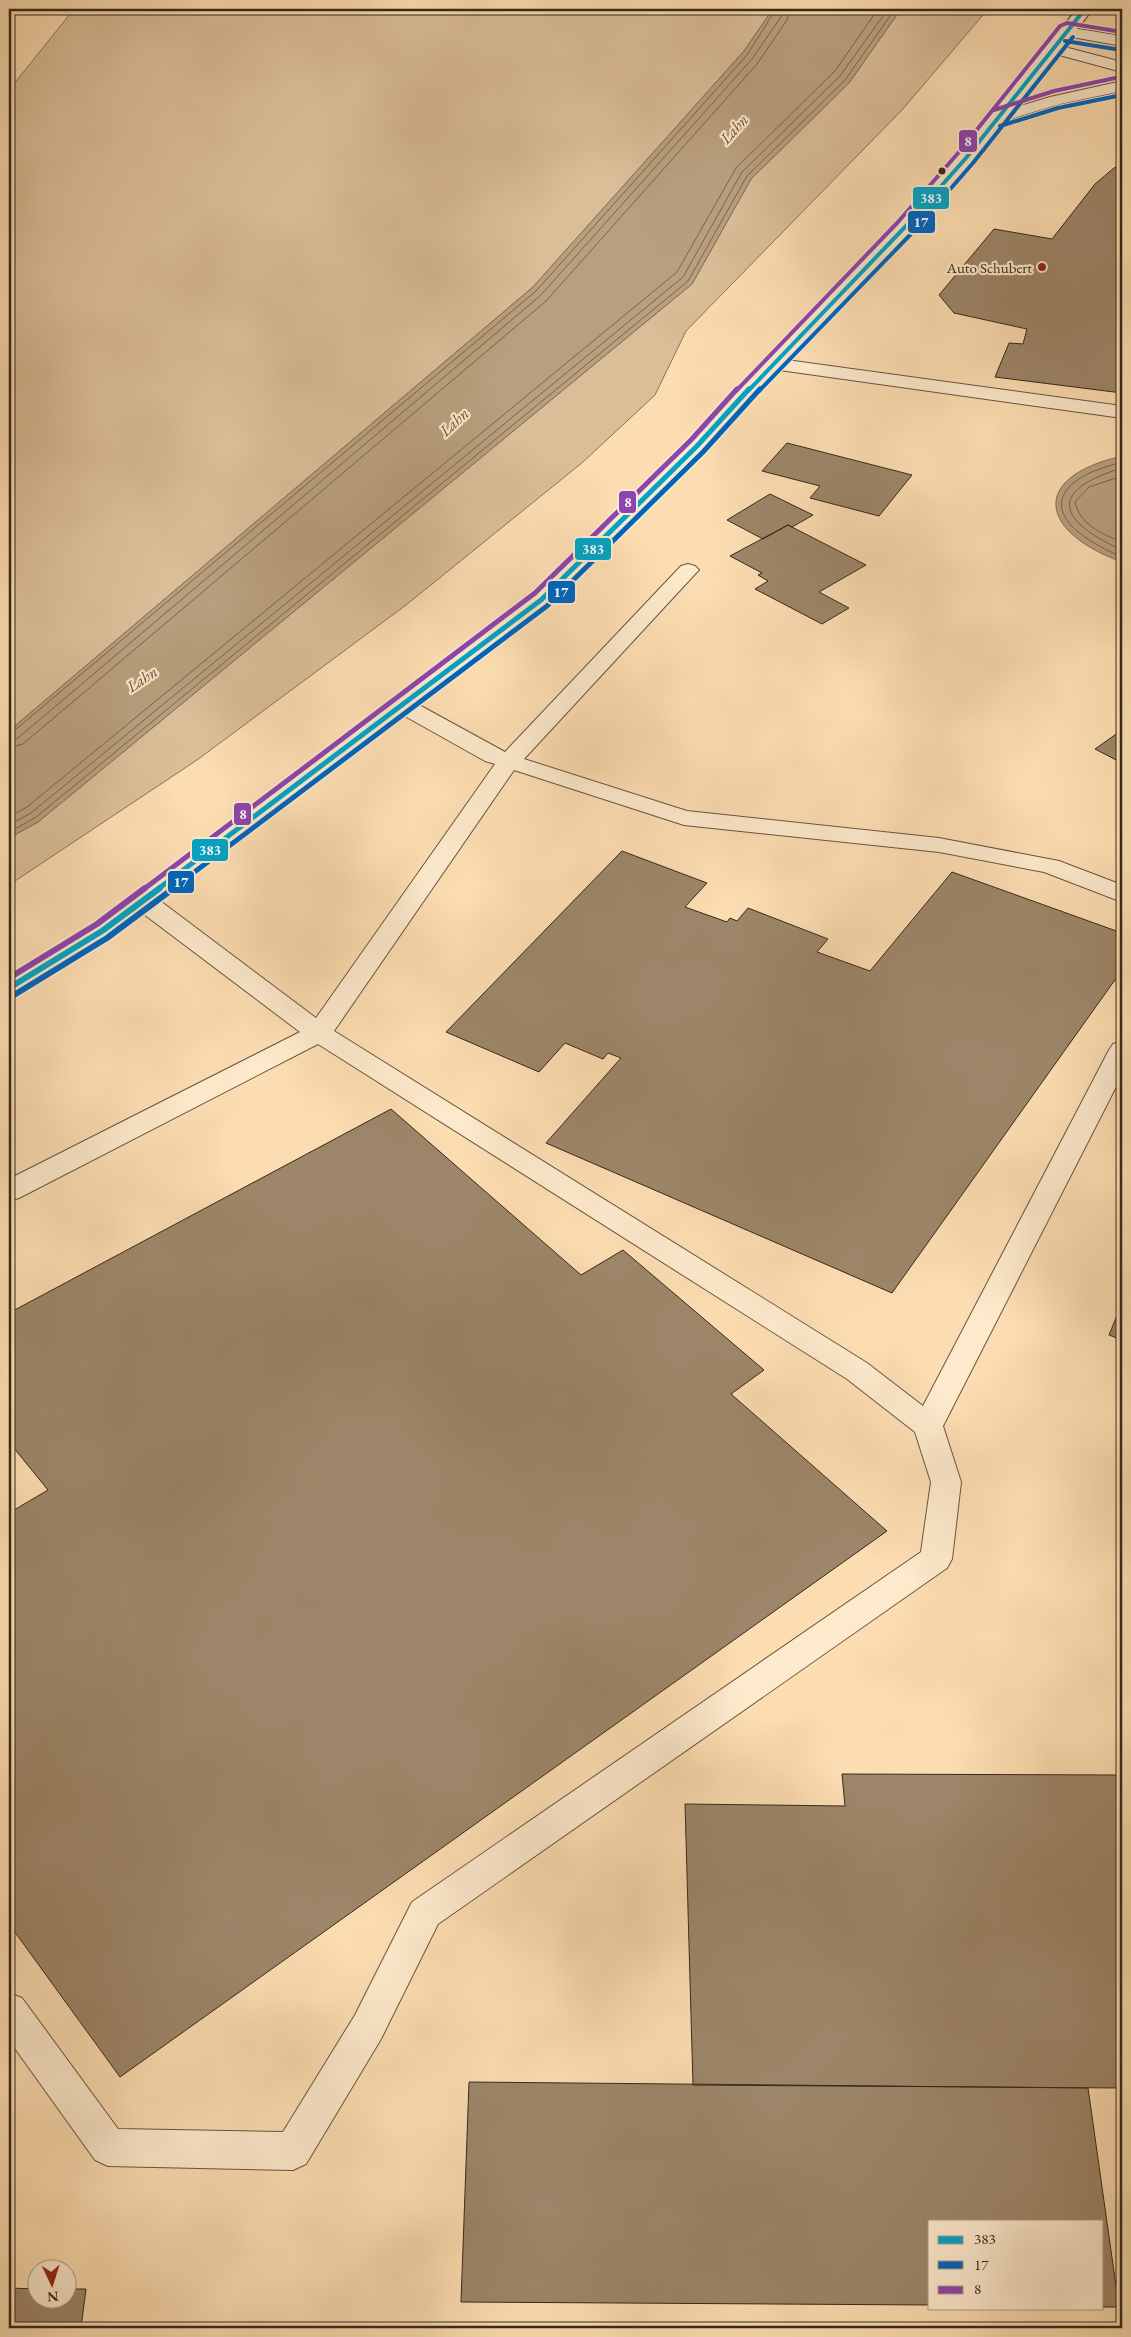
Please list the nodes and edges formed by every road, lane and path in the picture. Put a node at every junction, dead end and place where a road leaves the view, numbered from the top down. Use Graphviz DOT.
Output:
graph roads {
  1 [pos="1085,9"];
  2 [pos="1066,32"];
  3 [pos="1122,41"];
  4 [pos="1053,49"];
  5 [pos="1122,67"];
  6 [pos="1122,86"];
  7 [pos="997,118"];
  8 [pos="772,364"];
  9 [pos="1122,412"];
  10 [pos="688,570"];
  11 [pos="402,705"];
  12 [pos="509,761"];
  13 [pos="1122,894"];
  14 [pos="142,900"];
  15 [pos="9,988"];
  16 [pos="319,1033"];
  17 [pos="1122,1050"];
  18 [pos="9,1192"];
  19 [pos="928,1426"];
  20 [pos="9,2010"];
  1 -- 2 [label="main road"];
  2 -- 3 [label="main road"];
  2 -- 4 [label="main road"];
  4 -- 5 [label="main road"];
  4 -- 7 [label="main road"];
  6 -- 7 [label="main road"];
  7 -- 8 [label="main road"];
  8 -- 9 [label="main road"];
  8 -- 11 [label="main road"];
  10 -- 12 [label="main road"];
  11 -- 12 [label="main road"];
  11 -- 14 [label="main road"];
  12 -- 13 [label="main road"];
  12 -- 16 [label="main road"];
  14 -- 15 [label="main road"];
  14 -- 16 [label="main road"];
  16 -- 18 [label="main road"];
  16 -- 19 [label="main road"];
  17 -- 19 [label="main road"];
  19 -- 20 [label="main road"];
}
